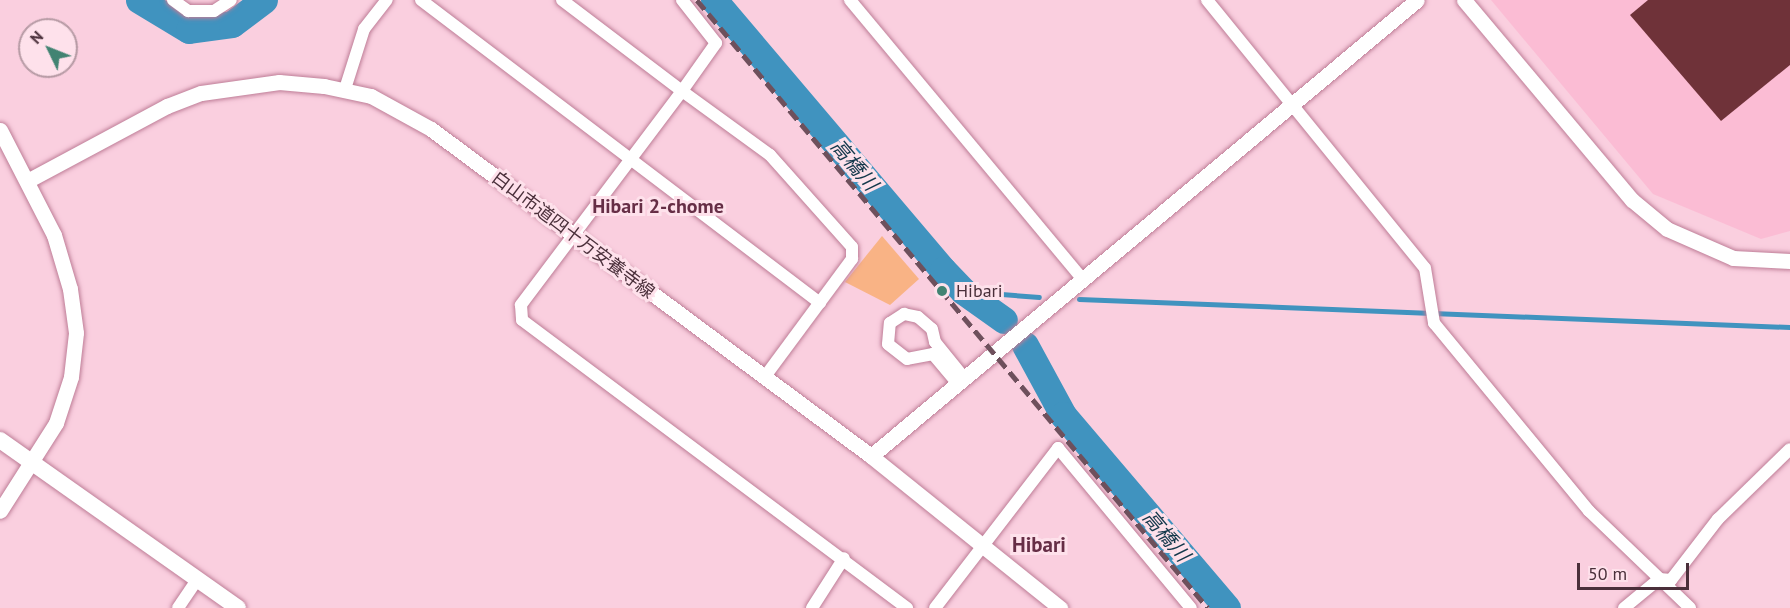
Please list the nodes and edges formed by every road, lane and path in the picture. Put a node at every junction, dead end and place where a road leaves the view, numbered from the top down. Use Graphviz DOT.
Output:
graph roads {
  1 [pos="173,0"];
  2 [pos="231,0"];
  3 [pos="387,0"];
  4 [pos="421,0"];
  5 [pos="562,0"];
  6 [pos="682,0"];
  7 [pos="850,0"];
  8 [pos="1207,0"];
  9 [pos="1417,0"];
  10 [pos="1464,0"];
  11 [pos="345,89"];
  12 [pos="682,91"];
  13 [pos="1293,104"];
  14 [pos="0,130"];
  15 [pos="629,159"];
  16 [pos="27,181"];
  17 [pos="572,235"];
  18 [pos="1790,261"];
  19 [pos="1083,280"];
  20 [pos="820,303"];
  21 [pos="764,378"];
  22 [pos="962,381"];
  23 [pos="0,440"];
  24 [pos="1790,449"];
  25 [pos="871,456"];
  26 [pos="34,462"];
  27 [pos="0,511"];
  28 [pos="985,544"];
  29 [pos="844,558"];
  30 [pos="1659,579"];
  31 [pos="197,580"];
  32 [pos="178,608"];
  33 [pos="238,608"];
  34 [pos="813,608"];
  35 [pos="907,608"];
  36 [pos="935,608"];
  37 [pos="1060,608"];
  38 [pos="1191,608"];
  39 [pos="1624,608"];
  40 [pos="1690,608"];
  1 -- 2 [label="street"];
  3 -- 11 [label="street"];
  4 -- 15 [label="street"];
  5 -- 12 [label="street"];
  6 -- 12 [label="street"];
  7 -- 19 [label="street"];
  8 -- 13 [label="street"];
  9 -- 13 [label="street"];
  10 -- 18 [label="street"];
  11 -- 16 [label="street, 白山市道四十万安養寺線"];
  11 -- 17 [label="street, 白山市道四十万安養寺線"];
  12 -- 15 [label="street"];
  12 -- 20 [label="street"];
  13 -- 19 [label="street"];
  13 -- 30 [label="street"];
  14 -- 16 [label="street"];
  15 -- 17 [label="street"];
  15 -- 20 [label="street"];
  16 -- 26 [label="street"];
  17 -- 21 [label="street, 白山市道四十万安養寺線"];
  17 -- 29 [label="street"];
  19 -- 22 [label="street"];
  20 -- 21 [label="street"];
  21 -- 25 [label="street, 白山市道四十万安養寺線"];
  22 -- 22 [label="street"];
  22 -- 25 [label="street"];
  23 -- 26 [label="main road"];
  24 -- 30 [label="street"];
  25 -- 28 [label="street, 白山市道四十万安養寺線"];
  26 -- 27 [label="street"];
  26 -- 31 [label="main road"];
  28 -- 36 [label="street"];
  28 -- 37 [label="street, 白山市道四十万安養寺線"];
  28 -- 38 [label="street"];
  29 -- 34 [label="street"];
  29 -- 35 [label="street"];
  30 -- 39 [label="street"];
  30 -- 40 [label="street"];
  31 -- 32 [label="street"];
  31 -- 33 [label="main road"];
}
